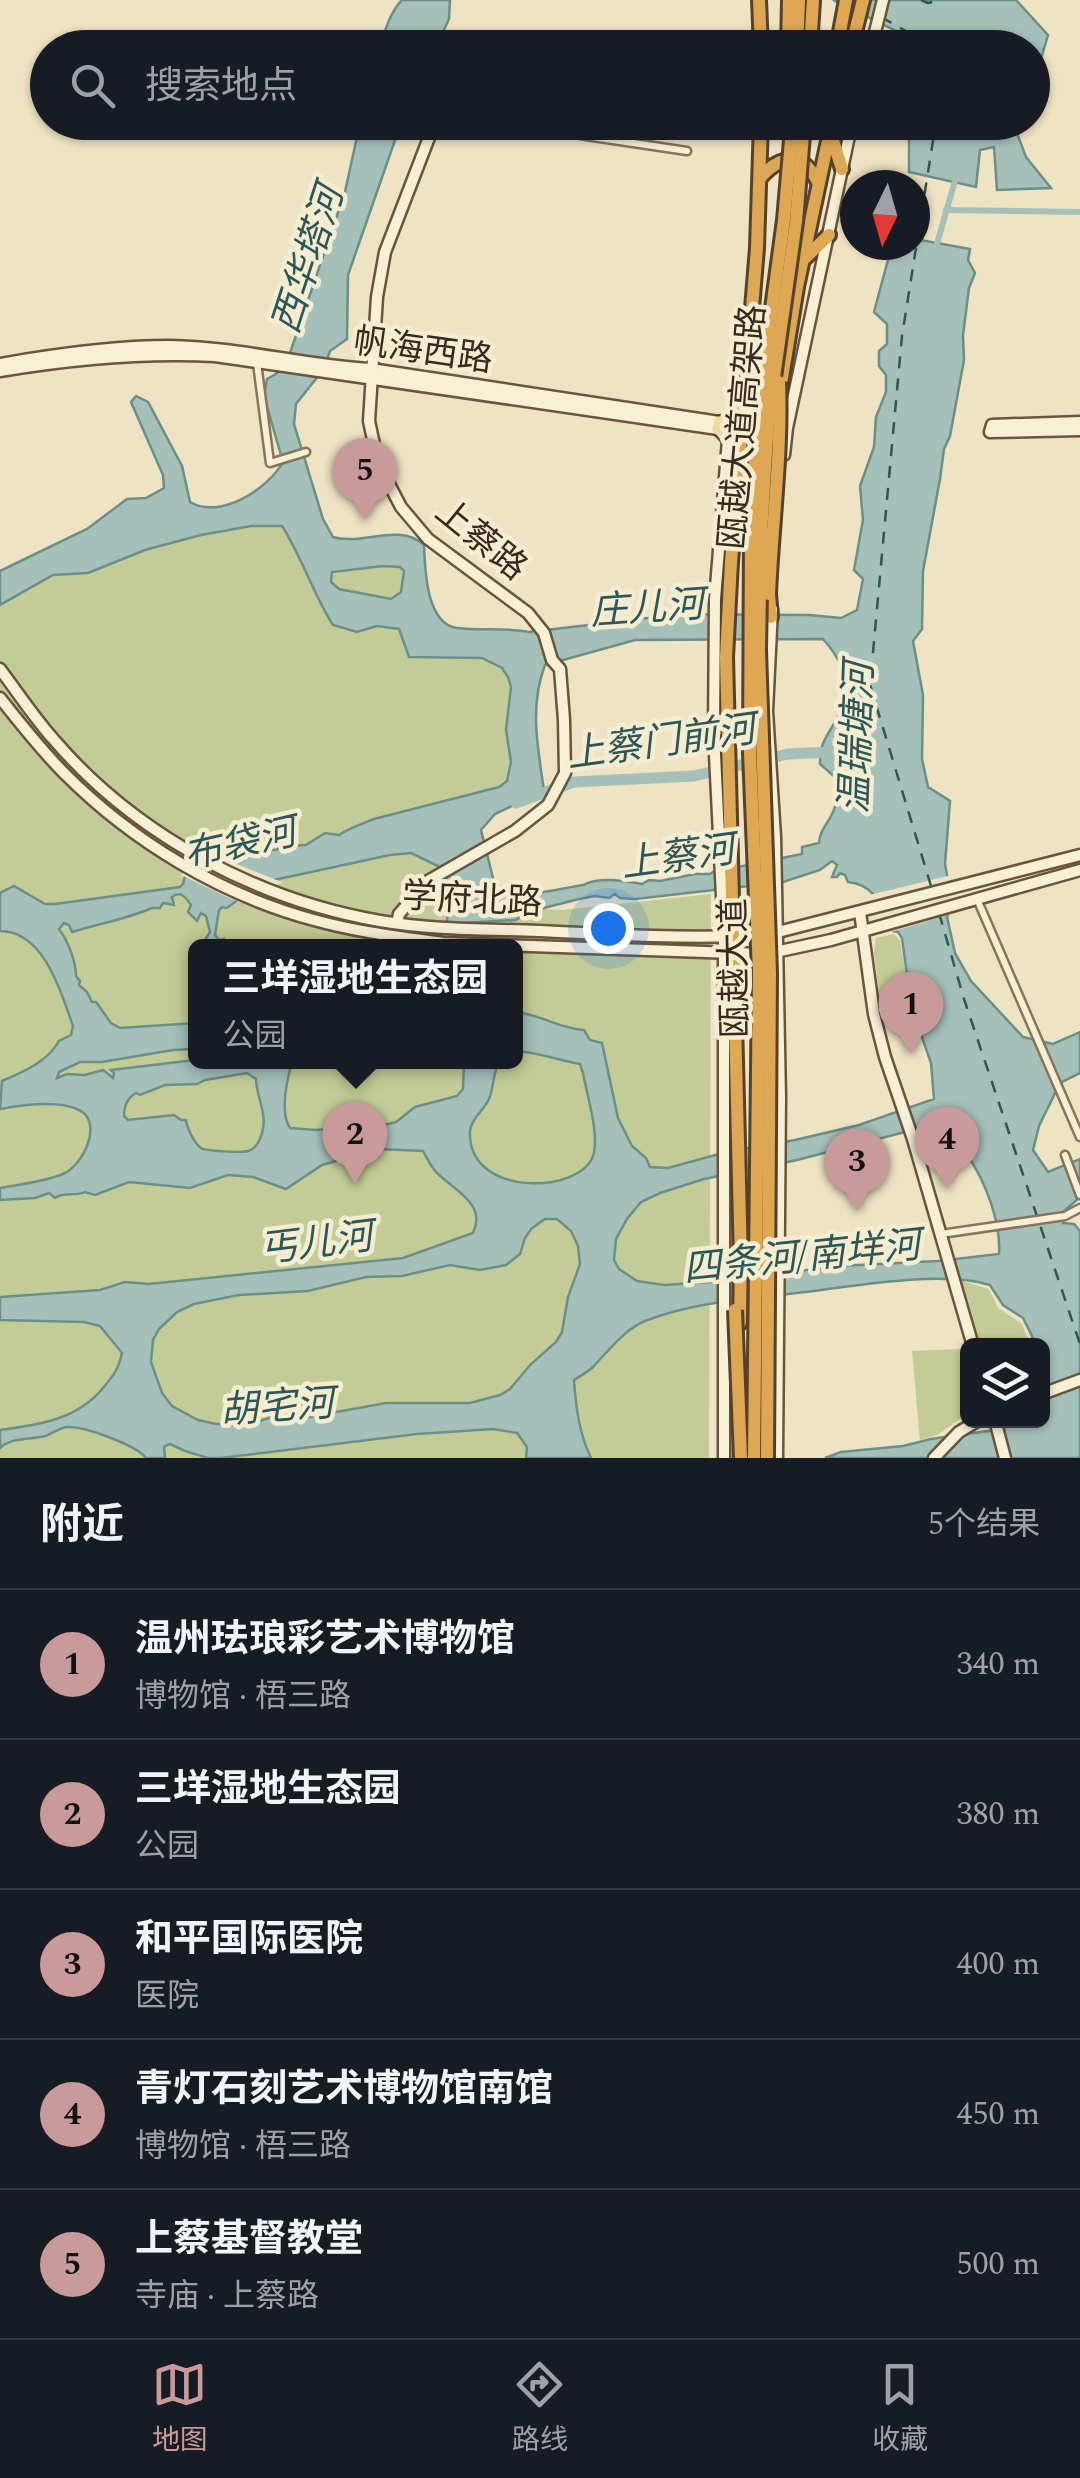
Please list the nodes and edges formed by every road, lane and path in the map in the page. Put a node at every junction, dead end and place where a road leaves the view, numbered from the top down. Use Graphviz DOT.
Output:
graph roads {
  1 [pos="759,0"];
  2 [pos="789,0"];
  3 [pos="800,0"];
  4 [pos="813,0"];
  5 [pos="846,0"];
  6 [pos="862,0"];
  7 [pos="883,0"];
  8 [pos="760,30"];
  9 [pos="788,30"];
  10 [pos="798,30"];
  11 [pos="811,30"];
  12 [pos="841,30"];
  13 [pos="854,30"];
  14 [pos="876,30"];
  15 [pos="428,140"];
  16 [pos="613,140"];
  17 [pos="761,140"];
  18 [pos="793,140"];
  19 [pos="795,140"];
  20 [pos="821,140"];
  21 [pos="833,140"];
  22 [pos="848,140"];
  23 [pos="687,151"];
  24 [pos="842,170"];
  25 [pos="760,178"];
  26 [pos="840,180"];
  27 [pos="818,182"];
  28 [pos="829,235"];
  29 [pos="802,261"];
  30 [pos="778,346"];
  31 [pos="750,347"];
  32 [pos="258,360"];
  33 [pos="0,368"];
  34 [pos="371,374"];
  35 [pos="1080,422"];
  36 [pos="719,425"];
  37 [pos="1080,430"];
  38 [pos="741,445"];
  39 [pos="306,452"];
  40 [pos="767,535"];
  41 [pos="776,566"];
  42 [pos="765,616"];
  43 [pos="721,617"];
  44 [pos="721,644"];
  45 [pos="763,645"];
  46 [pos="0,669"];
  47 [pos="0,698"];
  48 [pos="1080,855"];
  49 [pos="1080,870"];
  50 [pos="976,898"];
  51 [pos="865,910"];
  52 [pos="397,924"];
  53 [pos="869,929"];
  54 [pos="771,934"];
  55 [pos="728,937"];
  56 [pos="417,939"];
  57 [pos="523,946"];
  58 [pos="771,953"];
  59 [pos="728,954"];
  60 [pos="1080,1137"];
  61 [pos="732,1143"];
  62 [pos="1065,1155"];
  63 [pos="1080,1195"];
  64 [pos="1080,1208"];
  65 [pos="941,1234"];
  66 [pos="733,1266"];
  67 [pos="971,1338"];
  68 [pos="1080,1380"];
  69 [pos="1050,1391"];
  70 [pos="966,1428"];
  71 [pos="996,1428"];
  72 [pos="767,1457"];
  73 [pos="1004,1457"];
  74 [pos="724,1458"];
  75 [pos="738,1458"];
  76 [pos="934,1458"];
  1 -- 8 [label="highway"];
  2 -- 9 [label="highway"];
  3 -- 10 [label="highway"];
  4 -- 11 [label="highway"];
  5 -- 12 [label="highway"];
  6 -- 13 [label="highway"];
  7 -- 14 [label="street"];
  15 -- 34 [label="street, 上蔡路"];
  16 -- 23 [label="street"];
  17 -- 25 [label="highway, 瓯越大道"];
  18 -- 72 [label="highway, 瓯越大道高架路, bridge"];
  19 -- 30 [label="highway, 瓯越大道高架路, bridge"];
  20 -- 27 [label="highway, 瓯越大道"];
  21 -- 24 [label="highway"];
  22 -- 24 [label="street"];
  25 -- 27 [label="highway"];
  25 -- 31 [label="highway, 瓯越大道"];
  26 -- 28 [label="street"];
  27 -- 29 [label="highway, 瓯越大道"];
  28 -- 29 [label="highway"];
  28 -- 41 [label="street"];
  29 -- 40 [label="highway, 瓯越大道"];
  30 -- 42 [label="highway, bridge"];
  30 -- 72 [label="highway, 瓯越大道高架路, bridge"];
  31 -- 36 [label="main road"];
  31 -- 38 [label="highway, 瓯越大道"];
  32 -- 33 [label="street, 帆海西路"];
  32 -- 34 [label="street, 帆海西路"];
  32 -- 39 [label="street"];
  34 -- 36 [label="street, 帆海西路"];
  34 -- 52 [label="street, 上蔡路"];
  35 -- 37 [label="street"];
  36 -- 38 [label="main road"];
  36 -- 43 [label="street"];
  38 -- 43 [label="highway, 瓯越大道"];
  40 -- 41 [label="street"];
  40 -- 42 [label="highway, 瓯越大道"];
  41 -- 42 [label="street"];
  42 -- 45 [label="highway, 瓯越大道, bridge"];
  43 -- 44 [label="highway, 瓯越大道"];
  44 -- 55 [label="highway, 瓯越大道"];
  44 -- 55 [label="street"];
  45 -- 54 [label="street"];
  45 -- 54 [label="highway, 瓯越大道, bridge"];
  46 -- 52 [label="street, 学府北路"];
  47 -- 56 [label="street, 学府北路"];
  48 -- 51 [label="street, 学府北路"];
  49 -- 50 [label="street, 学府北路"];
  50 -- 53 [label="street, 学府北路"];
  50 -- 60 [label="street"];
  51 -- 53 [label="street"];
  51 -- 54 [label="street, 学府北路"];
  52 -- 55 [label="street, 学府北路"];
  53 -- 58 [label="street, 学府北路"];
  53 -- 65 [label="street"];
  54 -- 55 [label="street, 学府北路"];
  54 -- 58 [label="highway, 瓯越大道"];
  55 -- 59 [label="highway, 瓯越大道"];
  57 -- 59 [label="street, 学府北路"];
  58 -- 59 [label="street, 学府北路"];
  58 -- 72 [label="highway, 瓯越大道, bridge"];
  59 -- 61 [label="street"];
  59 -- 61 [label="highway, 瓯越大道"];
  61 -- 66 [label="highway, 瓯越大道"];
  62 -- 63 [label="street"];
  64 -- 65 [label="street"];
  65 -- 67 [label="street"];
  66 -- 74 [label="street"];
  66 -- 75 [label="highway, bridge"];
  66 -- 75 [label="highway, 瓯越大道"];
  68 -- 69 [label="street"];
  70 -- 76 [label="street"];
  71 -- 73 [label="street"];
}
